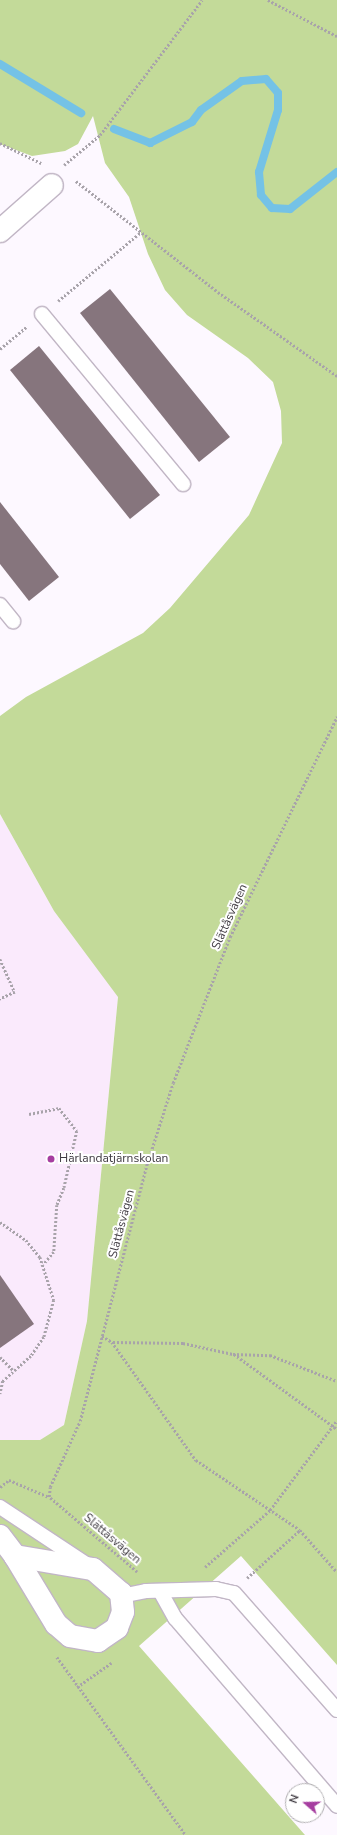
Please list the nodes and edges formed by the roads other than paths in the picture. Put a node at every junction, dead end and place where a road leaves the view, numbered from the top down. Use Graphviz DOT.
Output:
graph roads {
  1 [pos="60,177"];
  2 [pos="0,231"];
  3 [pos="42,314"];
  4 [pos="183,484"];
  5 [pos="0,605"];
  6 [pos="13,621"];
  7 [pos="0,1507"];
  8 [pos="0,1536"];
  9 [pos="15,1556"];
  10 [pos="93,1569"];
  11 [pos="160,1591"];
  12 [pos="122,1596"];
  13 [pos="337,1710"];
  14 [pos="337,1806"];
  1 -- 2 [label="street"];
  3 -- 4 [label="lane"];
  5 -- 6 [label="lane"];
  7 -- 10 [label="lane"];
  8 -- 9 [label="street"];
  9 -- 10 [label="street"];
  9 -- 12 [label="street"];
  10 -- 12 [label="street"];
  11 -- 12 [label="lane"];
  11 -- 13 [label="lane"];
  11 -- 14 [label="lane"];
}
